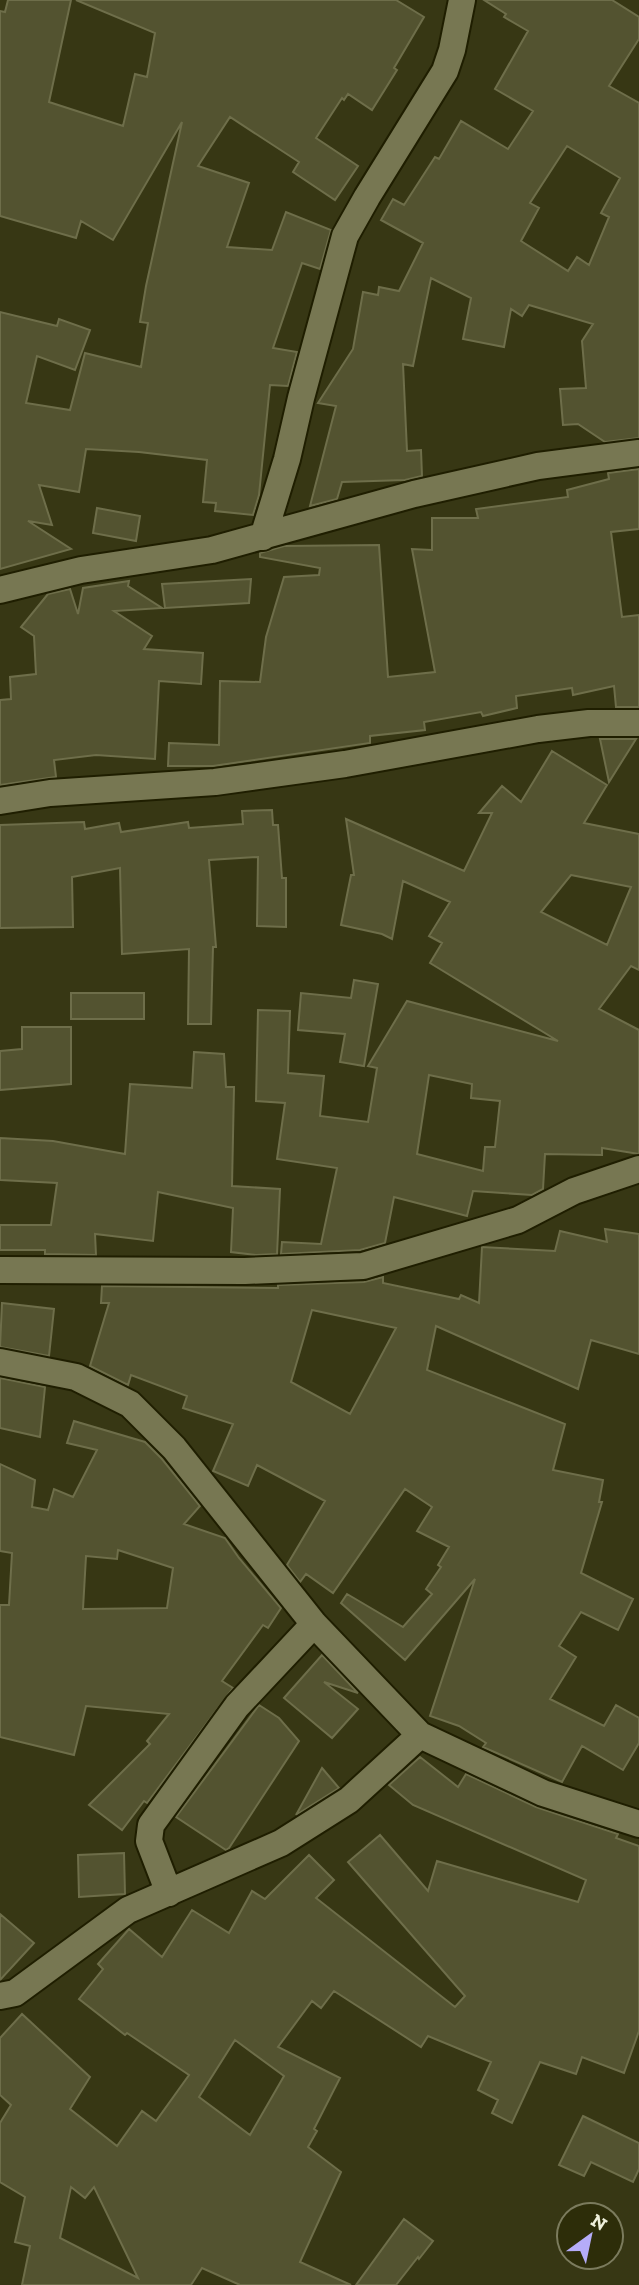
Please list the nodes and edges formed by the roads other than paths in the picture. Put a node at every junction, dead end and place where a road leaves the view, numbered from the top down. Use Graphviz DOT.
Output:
graph roads {
  1 [pos="463,0"];
  2 [pos="639,453"];
  3 [pos="263,537"];
  4 [pos="0,590"];
  5 [pos="639,723"];
  6 [pos="0,801"];
  7 [pos="639,1169"];
  8 [pos="0,1270"];
  9 [pos="0,1363"];
  10 [pos="314,1624"];
  11 [pos="420,1735"];
  12 [pos="639,1824"];
  13 [pos="169,1893"];
  14 [pos="0,1996"];
  1 -- 3 [label="street"];
  2 -- 3 [label="street"];
  3 -- 4 [label="street"];
  5 -- 6 [label="street"];
  7 -- 8 [label="street"];
  9 -- 10 [label="street"];
  10 -- 11 [label="street"];
  10 -- 13 [label="street"];
  11 -- 12 [label="street"];
  11 -- 13 [label="street"];
  13 -- 14 [label="street"];
}
